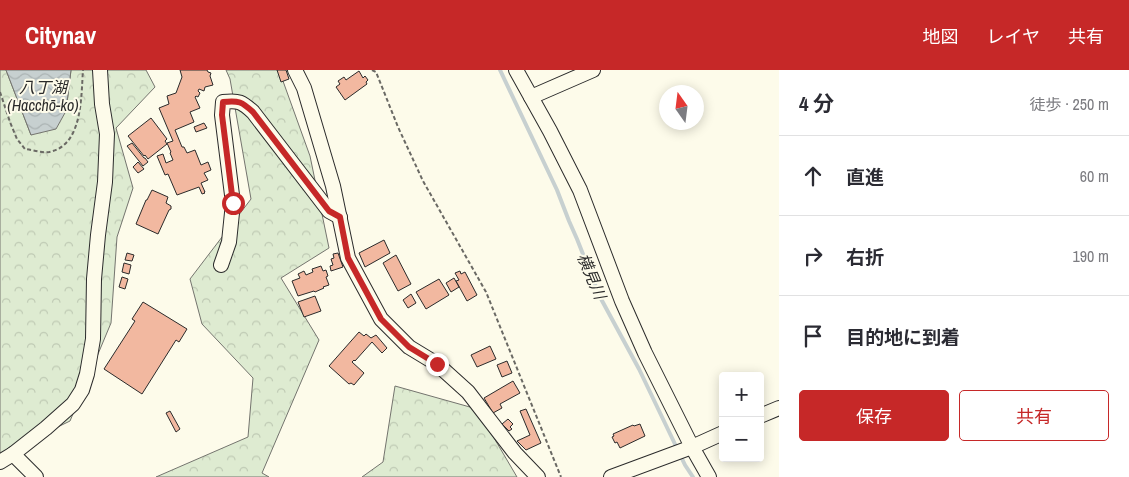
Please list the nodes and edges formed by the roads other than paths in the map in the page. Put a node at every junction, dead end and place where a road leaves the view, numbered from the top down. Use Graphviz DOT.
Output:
graph roads {
  1 [pos="100,70"];
  2 [pos="296,70"];
  3 [pos="516,70"];
  4 [pos="593,70"];
  5 [pos="532,97"];
  6 [pos="340,217"];
  7 [pos="221,265"];
  8 [pos="779,408"];
  9 [pos="764,414"];
  10 [pos="719,435"];
  11 [pos="692,446"];
  12 [pos="13,454"];
  13 [pos="0,462"];
  14 [pos="36,477"];
  15 [pos="538,477"];
  16 [pos="611,477"];
  17 [pos="708,477"];
  1 -- 12 [label="street"];
  2 -- 6 [label="street"];
  3 -- 5 [label="street"];
  4 -- 5 [label="street"];
  5 -- 11 [label="street"];
  6 -- 7 [label="street"];
  6 -- 15 [label="street"];
  8 -- 9 [label="street"];
  10 -- 11 [label="street"];
  11 -- 16 [label="street"];
  11 -- 17 [label="street"];
  12 -- 13 [label="street"];
  12 -- 14 [label="street"];
}
